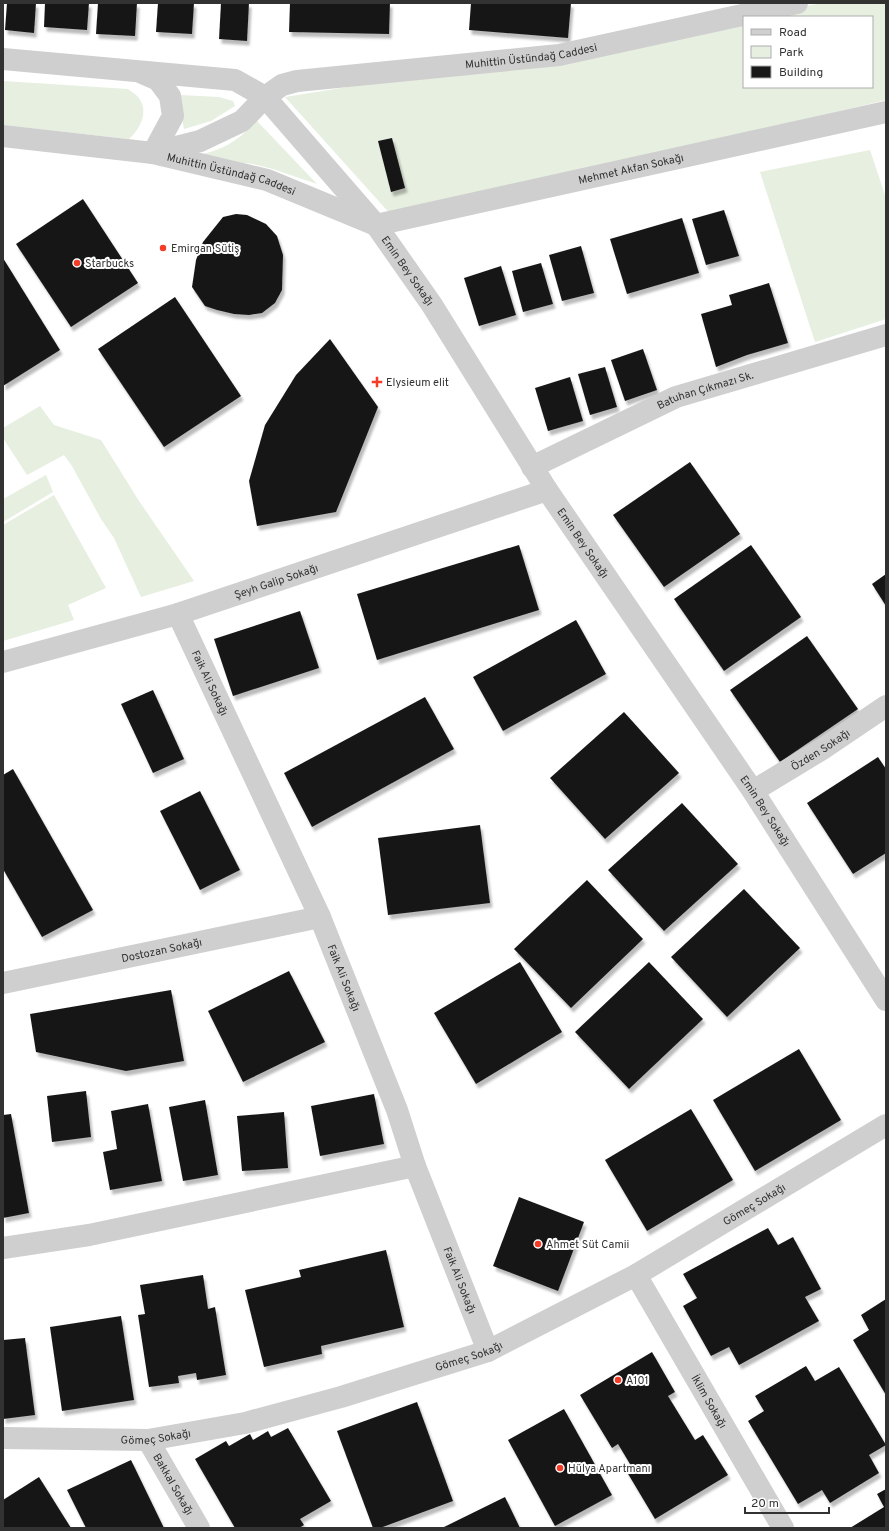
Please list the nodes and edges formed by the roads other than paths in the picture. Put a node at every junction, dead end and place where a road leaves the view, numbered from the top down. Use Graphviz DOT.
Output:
graph roads {
  1 [pos="797,3"];
  2 [pos="3,59"];
  3 [pos="139,72"];
  4 [pos="266,97"];
  5 [pos="886,112"];
  6 [pos="3,136"];
  7 [pos="153,153"];
  8 [pos="376,225"];
  9 [pos="886,335"];
  10 [pos="532,468"];
  11 [pos="547,490"];
  12 [pos="178,614"];
  13 [pos="3,662"];
  14 [pos="886,706"];
  15 [pos="753,791"];
  16 [pos="320,917"];
  17 [pos="3,983"];
  18 [pos="886,1000"];
  19 [pos="886,1125"];
  20 [pos="415,1166"];
  21 [pos="3,1248"];
  22 [pos="636,1275"];
  23 [pos="488,1351"];
  24 [pos="3,1438"];
  25 [pos="148,1440"];
  26 [pos="200,1528"];
  27 [pos="783,1528"];
  1 -- 4 [label="street, Muhittin Üstündağ Caddesi"];
  2 -- 3 [label="street, Muhittin Üstündağ Caddesi"];
  3 -- 4 [label="street, Muhittin Üstündağ Caddesi"];
  3 -- 7 [label="street, Muhittin Üstündağ Caddesi"];
  4 -- 7 [label="street, Muhittin Üstündağ Caddesi"];
  4 -- 8 [label="street, Emin Bey Sokağı"];
  5 -- 8 [label="street, Mehmet Akfan Sokağı"];
  6 -- 7 [label="street, Muhittin Üstündağ Caddesi"];
  7 -- 8 [label="street, Muhittin Üstündağ Caddesi"];
  8 -- 10 [label="street, Emin Bey Sokağı"];
  9 -- 10 [label="street, Batuhan Çıkmazı Sk."];
  10 -- 11 [label="street, Emin Bey Sokağı"];
  11 -- 12 [label="street, Şeyh Galip Sokağı"];
  11 -- 15 [label="street, Emin Bey Sokağı"];
  12 -- 13 [label="street, Şeyh Galip Sokağı"];
  12 -- 16 [label="street, Faik Ali Sokağı"];
  14 -- 15 [label="street, Özden Sokağı"];
  15 -- 18 [label="street, Emin Bey Sokağı"];
  16 -- 17 [label="street, Dostozan Sokağı"];
  16 -- 20 [label="street, Faik Ali Sokağı"];
  19 -- 22 [label="street, Gömeç Sokağı"];
  20 -- 21 [label="street"];
  20 -- 23 [label="street, Faik Ali Sokağı"];
  22 -- 23 [label="street, Gömeç Sokağı"];
  22 -- 27 [label="street, İklim Sokağı"];
  23 -- 25 [label="street, Gömeç Sokağı"];
  24 -- 25 [label="street, Gömeç Sokağı"];
  25 -- 26 [label="street, Bakkal Sokağı"];
}
